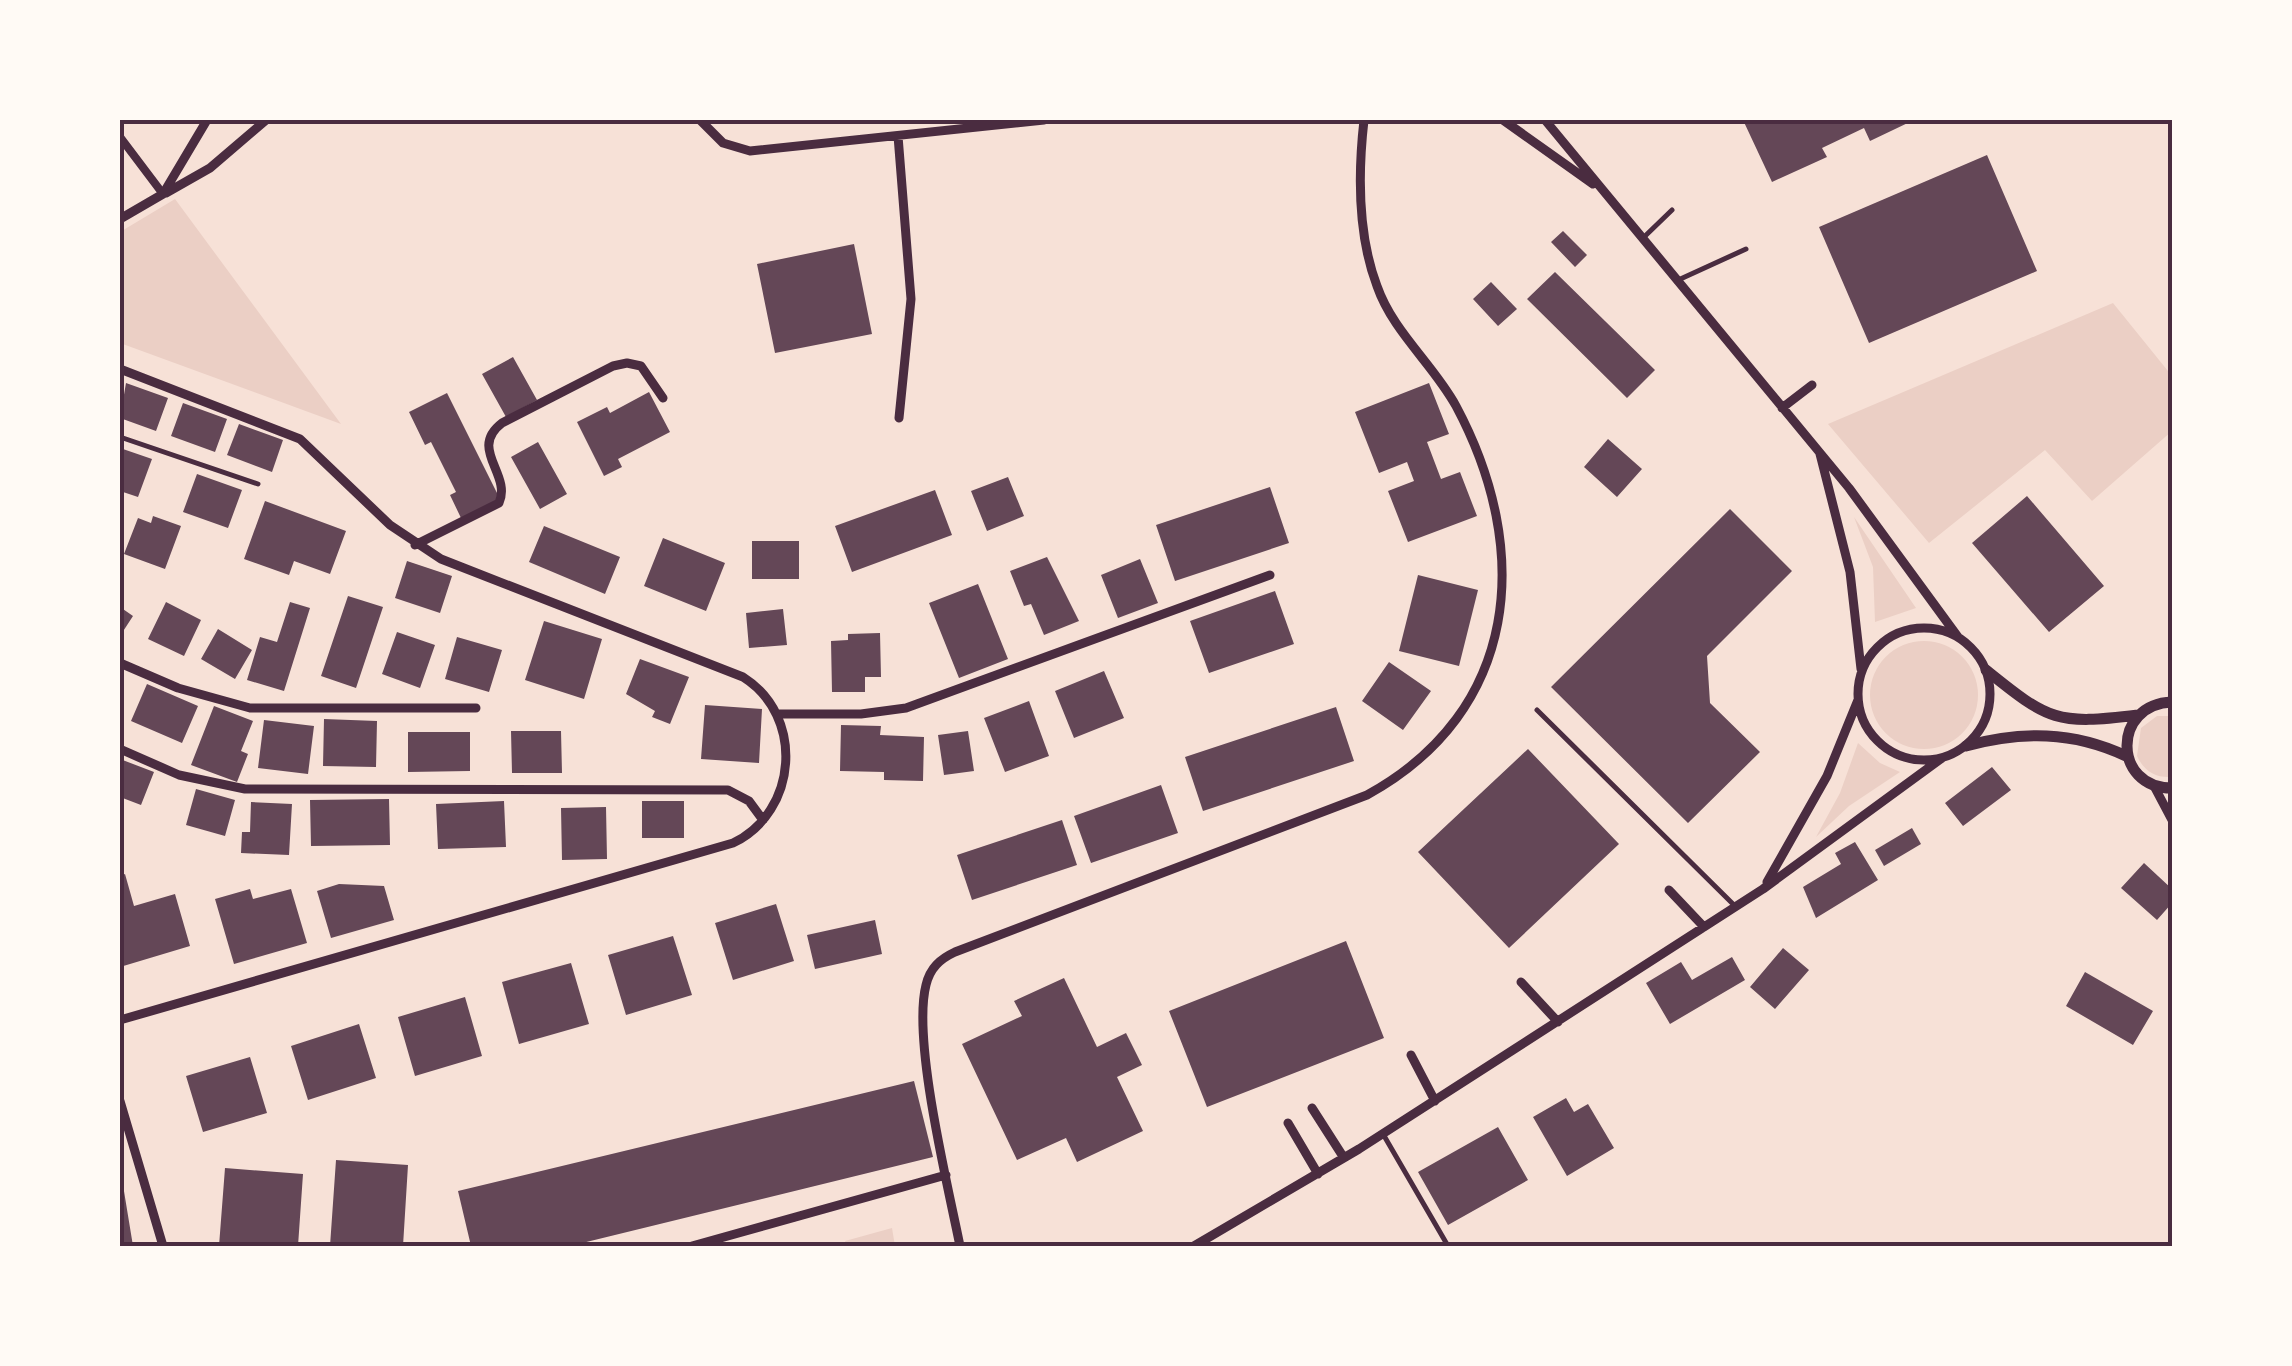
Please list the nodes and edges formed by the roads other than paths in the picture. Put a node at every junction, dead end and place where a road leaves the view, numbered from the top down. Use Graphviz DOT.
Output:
graph roads {
  1 [pos="207,120"];
  2 [pos="266,120"];
  3 [pos="700,120"];
  4 [pos="1044,120"];
  5 [pos="1364,120"];
  6 [pos="1503,120"];
  7 [pos="1546,120"];
  8 [pos="898,136"];
  9 [pos="120,137"];
  10 [pos="1595,186"];
  11 [pos="163,194"];
  12 [pos="1672,210"];
  13 [pos="120,219"];
  14 [pos="1641,240"];
  15 [pos="1746,249"];
  16 [pos="1675,282"];
  17 [pos="120,369"];
  18 [pos="1812,384"];
  19 [pos="664,398"];
  20 [pos="1782,408"];
  21 [pos="900,418"];
  22 [pos="120,437"];
  23 [pos="1819,451"];
  24 [pos="258,484"];
  25 [pos="415,545"];
  26 [pos="1270,575"];
  27 [pos="1958,636"];
  28 [pos="120,663"];
  29 [pos="1986,670"];
  30 [pos="1861,672"];
  31 [pos="1858,700"];
  32 [pos="2172,702"];
  33 [pos="476,708"];
  34 [pos="1537,710"];
  35 [pos="776,714"];
  36 [pos="2138,714"];
  37 [pos="1966,746"];
  38 [pos="120,749"];
  39 [pos="2126,756"];
  40 [pos="1942,758"];
  41 [pos="2154,786"];
  42 [pos="2172,788"];
  43 [pos="763,820"];
  44 [pos="2172,820"];
  45 [pos="1764,889"];
  46 [pos="1669,890"];
  47 [pos="1736,907"];
  48 [pos="1704,927"];
  49 [pos="1521,982"];
  50 [pos="120,1020"];
  51 [pos="1558,1022"];
  52 [pos="1411,1055"];
  53 [pos="120,1101"];
  54 [pos="1435,1101"];
  55 [pos="1312,1108"];
  56 [pos="1288,1123"];
  57 [pos="1383,1134"];
  58 [pos="1344,1158"];
  59 [pos="1318,1174"];
  60 [pos="946,1175"];
  61 [pos="163,1246"];
  62 [pos="692,1246"];
  63 [pos="960,1246"];
  64 [pos="1194,1246"];
  65 [pos="1448,1246"];
  1 -- 11 [label="street"];
  2 -- 11 [label="street"];
  3 -- 8 [label="street"];
  4 -- 8 [label="street"];
  5 -- 60 [label="street"];
  6 -- 10 [label="street"];
  7 -- 10 [label="street"];
  8 -- 21 [label="street"];
  9 -- 11 [label="street"];
  10 -- 14 [label="street"];
  11 -- 13 [label="street"];
  12 -- 14 [label="lane"];
  14 -- 16 [label="street"];
  15 -- 16 [label="lane"];
  16 -- 20 [label="street"];
  17 -- 25 [label="street"];
  18 -- 20 [label="street"];
  19 -- 25 [label="street"];
  20 -- 23 [label="street"];
  22 -- 24 [label="lane"];
  23 -- 27 [label="street"];
  23 -- 30 [label="street"];
  25 -- 35 [label="street"];
  26 -- 35 [label="street"];
  27 -- 29 [label="street"];
  27 -- 30 [label="street"];
  28 -- 33 [label="street"];
  29 -- 36 [label="street"];
  29 -- 37 [label="street"];
  30 -- 31 [label="street"];
  31 -- 40 [label="street"];
  31 -- 45 [label="street"];
  32 -- 36 [label="street"];
  34 -- 47 [label="lane"];
  35 -- 43 [label="street"];
  36 -- 39 [label="street"];
  37 -- 39 [label="street"];
  37 -- 40 [label="street"];
  38 -- 43 [label="street"];
  39 -- 41 [label="street"];
  40 -- 45 [label="street"];
  41 -- 42 [label="street"];
  41 -- 44 [label="street"];
  43 -- 50 [label="street"];
  45 -- 47 [label="street"];
  46 -- 48 [label="street"];
  47 -- 48 [label="street"];
  48 -- 51 [label="street"];
  49 -- 51 [label="street"];
  51 -- 54 [label="street"];
  52 -- 54 [label="street"];
  53 -- 61 [label="street"];
  54 -- 57 [label="street"];
  55 -- 58 [label="street"];
  56 -- 59 [label="street"];
  57 -- 58 [label="street"];
  57 -- 65 [label="lane"];
  58 -- 59 [label="street"];
  59 -- 64 [label="street"];
  60 -- 62 [label="street"];
  60 -- 63 [label="street"];
}
